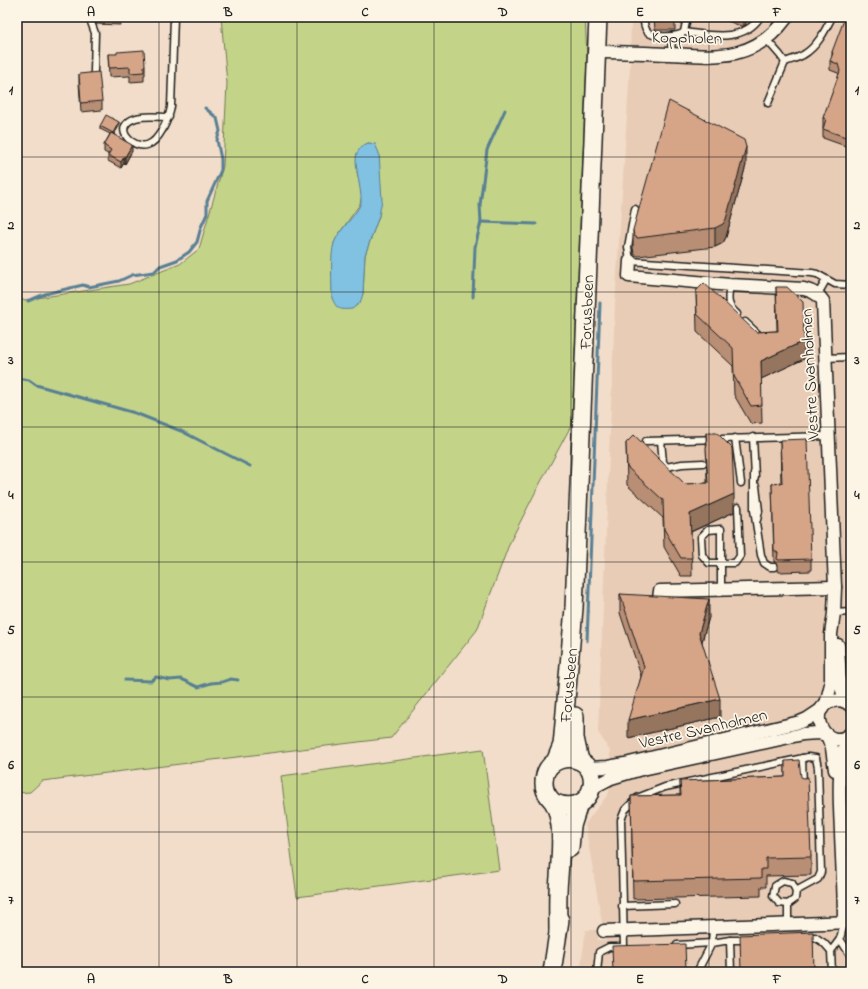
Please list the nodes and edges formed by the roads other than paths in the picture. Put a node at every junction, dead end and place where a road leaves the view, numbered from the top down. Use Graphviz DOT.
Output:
graph roads {
  1 [pos="89,17"];
  2 [pos="174,17"];
  3 [pos="598,17"];
  4 [pos="643,17"];
  5 [pos="687,17"];
  6 [pos="760,17"];
  7 [pos="787,17"];
  8 [pos="832,17"];
  9 [pos="684,32"];
  10 [pos="672,36"];
  11 [pos="766,40"];
  12 [pos="597,52"];
  13 [pos="671,54"];
  14 [pos="785,62"];
  15 [pos="94,71"];
  16 [pos="768,103"];
  17 [pos="169,117"];
  18 [pos="635,209"];
  19 [pos="630,261"];
  20 [pos="826,280"];
  21 [pos="730,285"];
  22 [pos="851,285"];
  23 [pos="818,294"];
  24 [pos="759,335"];
  25 [pos="851,357"];
  26 [pos="825,358"];
  27 [pos="829,436"];
  28 [pos="753,437"];
  29 [pos="735,438"];
  30 [pos="646,441"];
  31 [pos="661,441"];
  32 [pos="703,463"];
  33 [pos="741,483"];
  34 [pos="738,507"];
  35 [pos="721,563"];
  36 [pos="774,567"];
  37 [pos="835,587"];
  38 [pos="721,589"];
  39 [pos="658,606"];
  40 [pos="574,608"];
  41 [pos="851,612"];
  42 [pos="834,613"];
  43 [pos="849,704"];
  44 [pos="824,706"];
  45 [pos="850,734"];
  46 [pos="827,735"];
  47 [pos="802,758"];
  48 [pos="555,762"];
  49 [pos="583,764"];
  50 [pos="592,788"];
  51 [pos="804,792"];
  52 [pos="840,797"];
  53 [pos="553,802"];
  54 [pos="579,804"];
  55 [pos="796,891"];
  56 [pos="675,904"];
  57 [pos="788,904"];
  58 [pos="622,906"];
  59 [pos="847,922"];
  60 [pos="788,924"];
  61 [pos="713,928"];
  62 [pos="623,930"];
  63 [pos="558,931"];
  64 [pos="604,931"];
  65 [pos="799,938"];
  66 [pos="753,939"];
  67 [pos="840,939"];
  68 [pos="730,940"];
  69 [pos="712,943"];
  70 [pos="670,945"];
  71 [pos="624,947"];
  72 [pos="631,947"];
  73 [pos="830,951"];
  74 [pos="851,956"];
  75 [pos="552,972"];
  76 [pos="597,972"];
  77 [pos="697,972"];
  78 [pos="731,972"];
  79 [pos="832,972"];
  1 -- 15 [label="lane"];
  2 -- 17 [label="lane"];
  3 -- 12 [label="main road, Forusbeen"];
  4 -- 10 [label="lane"];
  5 -- 9 [label="lane"];
  6 -- 9 [label="lane"];
  7 -- 11 [label="street, Koppholen"];
  8 -- 14 [label="lane"];
  9 -- 10 [label="lane"];
  10 -- 13 [label="lane"];
  11 -- 13 [label="street, Koppholen"];
  11 -- 14 [label="lane"];
  12 -- 13 [label="street, Koppholen"];
  12 -- 40 [label="main road, Forusbeen"];
  14 -- 16 [label="lane"];
  17 -- 17 [label="lane"];
  18 -- 19 [label="lane"];
  19 -- 20 [label="lane"];
  19 -- 21 [label="street, Vestre Svanholmen"];
  20 -- 22 [label="lane"];
  20 -- 23 [label="lane"];
  21 -- 23 [label="street, Vestre Svanholmen"];
  21 -- 24 [label="lane"];
  23 -- 26 [label="street, Vestre Svanholmen"];
  25 -- 26 [label="lane"];
  26 -- 27 [label="street, Vestre Svanholmen"];
  27 -- 28 [label="lane"];
  27 -- 37 [label="street, Vestre Svanholmen"];
  28 -- 29 [label="lane"];
  28 -- 36 [label="lane"];
  29 -- 31 [label="lane"];
  29 -- 33 [label="lane"];
  30 -- 31 [label="lane"];
  31 -- 32 [label="lane"];
  34 -- 35 [label="lane"];
  35 -- 35 [label="lane"];
  35 -- 38 [label="lane"];
  37 -- 38 [label="street"];
  37 -- 42 [label="street, Vestre Svanholmen"];
  38 -- 39 [label="street"];
  40 -- 48 [label="main road, Forusbeen"];
  40 -- 49 [label="main road, Forusbeen"];
  41 -- 42 [label="lane"];
  42 -- 43 [label="street, Vestre Svanholmen"];
  42 -- 44 [label="street, Vestre Svanholmen"];
  43 -- 44 [label="street"];
  44 -- 46 [label="street"];
  44 -- 49 [label="street, Vestre Svanholmen"];
  45 -- 46 [label="street, Vestre Svanholmen"];
  45 -- 52 [label="street"];
  46 -- 50 [label="street, Vestre Svanholmen"];
  46 -- 52 [label="street"];
  47 -- 51 [label="lane"];
  47 -- 55 [label="lane"];
  47 -- 58 [label="lane"];
  48 -- 49 [label="main road"];
  48 -- 53 [label="main road"];
  49 -- 50 [label="main road"];
  50 -- 54 [label="main road"];
  52 -- 59 [label="street"];
  53 -- 54 [label="main road"];
  53 -- 63 [label="main road"];
  54 -- 63 [label="main road"];
  55 -- 57 [label="lane"];
  55 -- 57 [label="lane"];
  56 -- 58 [label="lane"];
  57 -- 60 [label="lane"];
  58 -- 62 [label="lane"];
  59 -- 60 [label="street"];
  59 -- 67 [label="lane"];
  60 -- 61 [label="street"];
  61 -- 62 [label="street"];
  61 -- 69 [label="lane"];
  62 -- 64 [label="street"];
  62 -- 71 [label="lane"];
  63 -- 75 [label="main road"];
  65 -- 73 [label="lane"];
  66 -- 68 [label="lane"];
  67 -- 73 [label="lane"];
  67 -- 74 [label="lane"];
  68 -- 69 [label="lane"];
  68 -- 78 [label="lane"];
  69 -- 70 [label="lane"];
  69 -- 77 [label="lane"];
  71 -- 72 [label="lane"];
  71 -- 76 [label="lane"];
  73 -- 79 [label="lane"];
}
